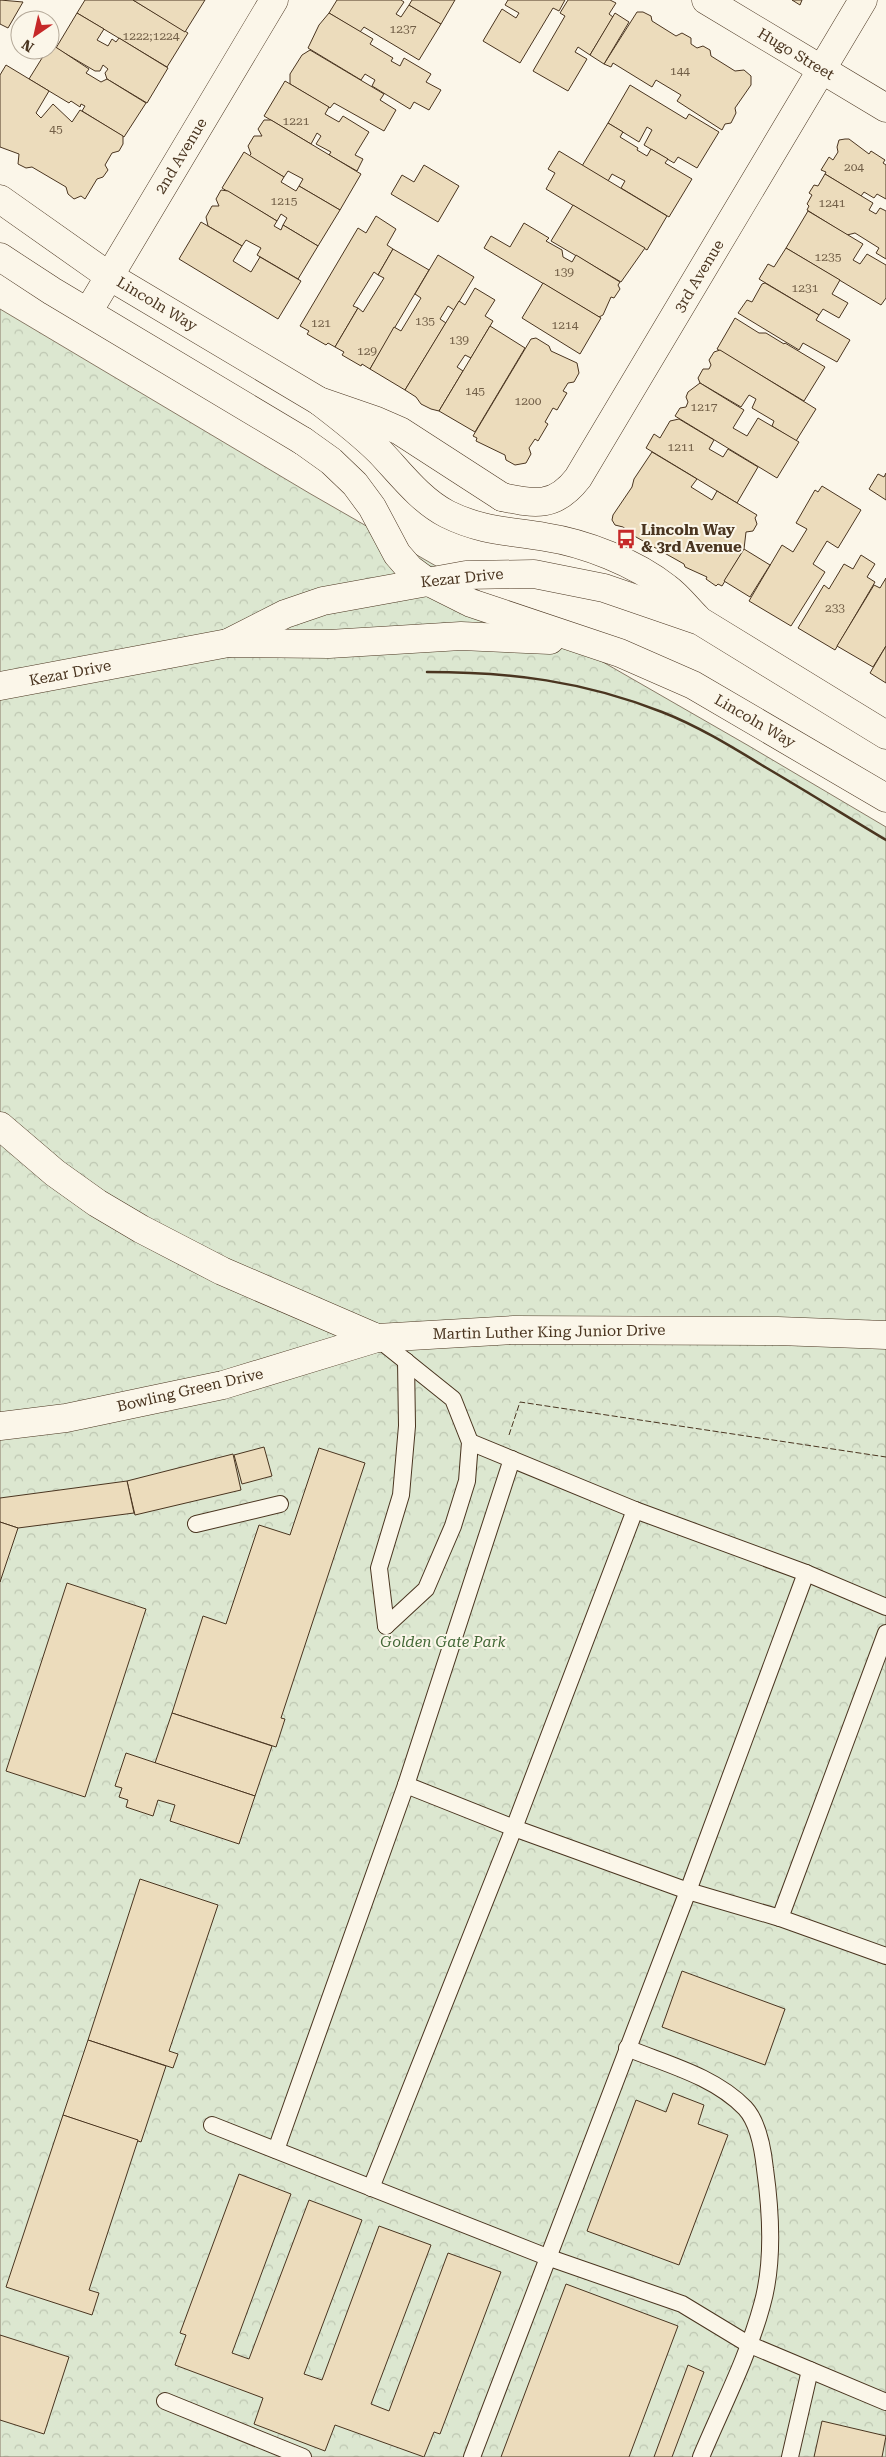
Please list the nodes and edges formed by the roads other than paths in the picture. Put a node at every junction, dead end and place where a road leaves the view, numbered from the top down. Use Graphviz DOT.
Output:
graph roads {
  1 [pos="274,0"];
  2 [pos="706,0"];
  3 [pos="864,0"];
  4 [pos="822,69"];
  5 [pos="886,108"];
  6 [pos="0,199"];
  7 [pos="0,257"];
  8 [pos="109,276"];
  9 [pos="88,312"];
  10 [pos="319,401"];
  11 [pos="426,580"];
  12 [pos="700,620"];
  13 [pos="228,643"];
  14 [pos="620,654"];
  15 [pos="0,686"];
  16 [pos="886,735"];
  17 [pos="886,798"];
  18 [pos="0,1126"];
  19 [pos="886,1334"];
  20 [pos="377,1338"];
  21 [pos="406,1361"];
  22 [pos="0,1426"];
  23 [pos="470,1442"];
  24 [pos="512,1458"];
  25 [pos="280,1504"];
  26 [pos="635,1510"];
  27 [pos="196,1524"];
  28 [pos="806,1573"];
  29 [pos="886,1607"];
  30 [pos="886,1633"];
  31 [pos="406,1784"];
  32 [pos="514,1828"];
  33 [pos="688,1891"];
  34 [pos="780,1918"];
  35 [pos="886,1956"];
  36 [pos="627,2048"];
  37 [pos="212,2125"];
  38 [pos="276,2150"];
  39 [pos="371,2188"];
  40 [pos="547,2257"];
  41 [pos="748,2344"];
  42 [pos="810,2370"];
  43 [pos="166,2401"];
  44 [pos="886,2402"];
  45 [pos="303,2457"];
  46 [pos="472,2457"];
  47 [pos="701,2457"];
  48 [pos="790,2457"];
  1 -- 8 [label="main road, 2nd Avenue"];
  2 -- 4 [label="main road, Hugo Street"];
  3 -- 4 [label="main road, 3rd Avenue"];
  4 -- 5 [label="main road, Hugo Street"];
  4 -- 10 [label="main road, 3rd Avenue"];
  6 -- 8 [label="main road, Lincoln Way"];
  7 -- 9 [label="main road"];
  8 -- 9 [label="main road, 2nd Avenue"];
  8 -- 10 [label="main road, Lincoln Way"];
  9 -- 11 [label="main road"];
  10 -- 12 [label="main road"];
  11 -- 12 [label="main road, Kezar Drive"];
  11 -- 13 [label="main road, Kezar Drive"];
  11 -- 14 [label="main road"];
  12 -- 16 [label="main road"];
  13 -- 14 [label="main road, Kezar Drive"];
  13 -- 15 [label="main road, Kezar Drive"];
  14 -- 17 [label="main road, Lincoln Way"];
  18 -- 20 [label="main road, Martin Luther King Junior Drive"];
  19 -- 20 [label="main road, Martin Luther King Junior Drive"];
  20 -- 21 [label="lane"];
  20 -- 22 [label="main road, Bowling Green Drive"];
  21 -- 23 [label="lane"];
  21 -- 23 [label="lane"];
  23 -- 24 [label="lane"];
  24 -- 26 [label="lane"];
  24 -- 31 [label="lane"];
  25 -- 27 [label="lane"];
  26 -- 28 [label="lane"];
  26 -- 32 [label="lane"];
  28 -- 29 [label="lane"];
  28 -- 33 [label="lane"];
  30 -- 34 [label="lane"];
  31 -- 32 [label="lane"];
  31 -- 38 [label="lane"];
  32 -- 33 [label="lane"];
  32 -- 39 [label="lane"];
  33 -- 34 [label="lane"];
  33 -- 36 [label="lane"];
  34 -- 35 [label="lane"];
  36 -- 40 [label="lane"];
  36 -- 41 [label="lane"];
  37 -- 38 [label="lane"];
  38 -- 39 [label="lane"];
  39 -- 40 [label="lane"];
  40 -- 41 [label="lane"];
  40 -- 46 [label="lane"];
  41 -- 42 [label="lane"];
  41 -- 47 [label="lane"];
  42 -- 44 [label="lane"];
  42 -- 48 [label="lane"];
  43 -- 45 [label="lane"];
}
